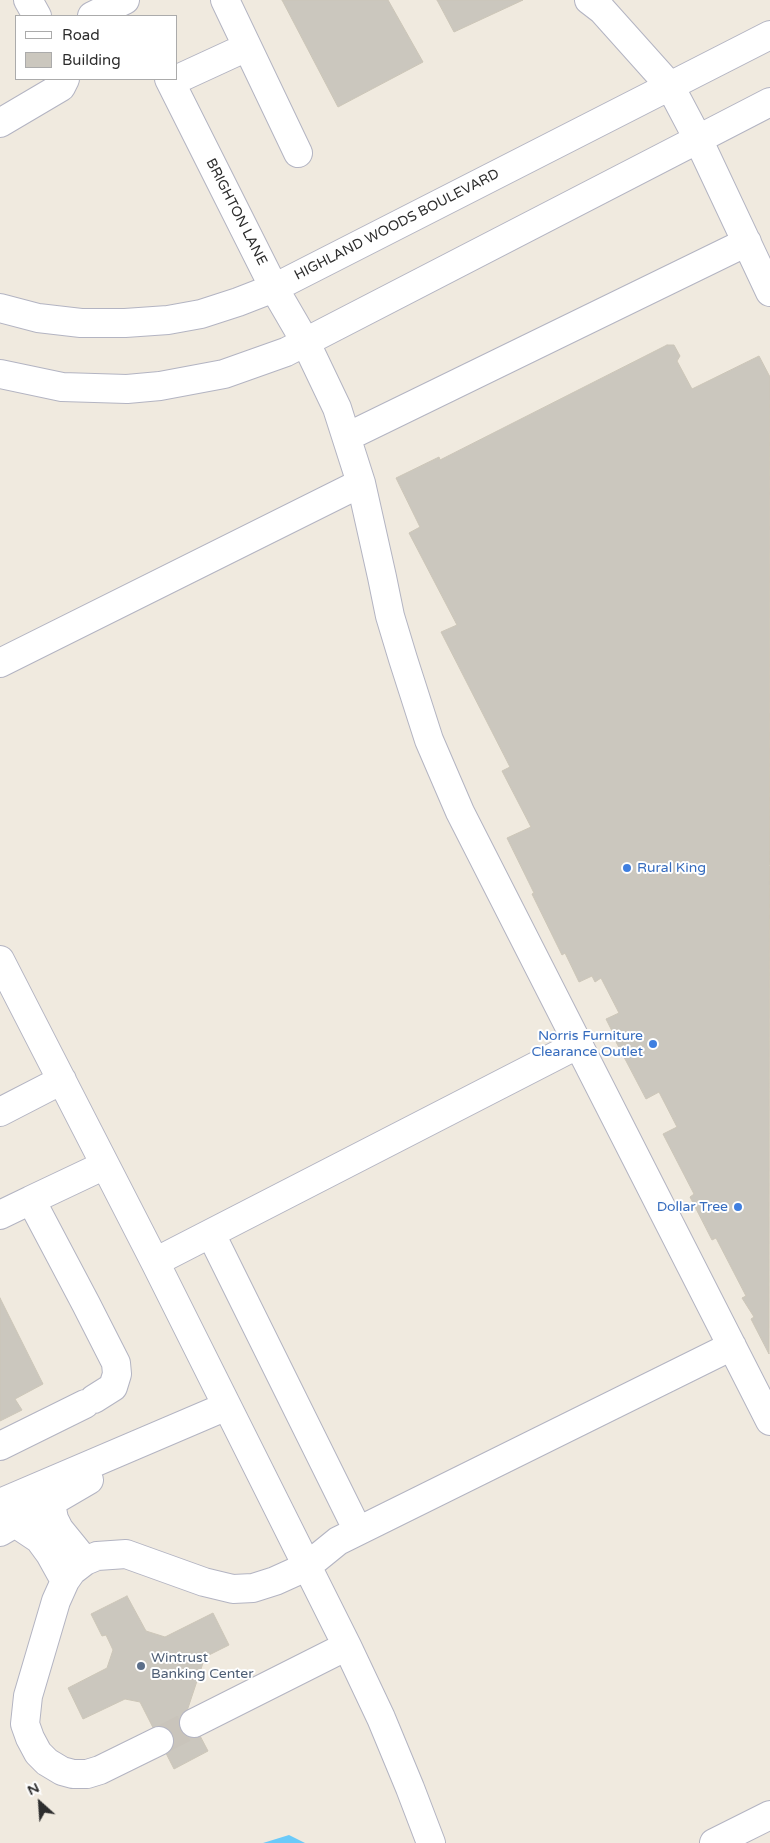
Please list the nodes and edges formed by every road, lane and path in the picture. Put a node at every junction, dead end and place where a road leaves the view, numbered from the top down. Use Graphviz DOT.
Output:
graph roads {
  1 [pos="28,0"];
  2 [pos="125,0"];
  3 [pos="130,0"];
  4 [pos="225,0"];
  5 [pos="589,0"];
  6 [pos="36,15"];
  7 [pos="94,15"];
  8 [pos="138,15"];
  9 [pos="770,35"];
  10 [pos="247,46"];
  11 [pos="178,76"];
  12 [pos="65,80"];
  13 [pos="170,80"];
  14 [pos="670,86"];
  15 [pos="770,102"];
  16 [pos="0,123"];
  17 [pos="698,139"];
  18 [pos="298,153"];
  19 [pos="747,242"];
  20 [pos="274,288"];
  21 [pos="770,292"];
  22 [pos="0,308"];
  23 [pos="306,343"];
  24 [pos="0,374"];
  25 [pos="347,437"];
  26 [pos="361,483"];
  27 [pos="0,663"];
  28 [pos="0,960"];
  29 [pos="579,1044"];
  30 [pos="62,1080"];
  31 [pos="0,1112"];
  32 [pos="105,1165"];
  33 [pos="31,1200"];
  34 [pos="0,1215"];
  35 [pos="211,1234"];
  36 [pos="155,1262"];
  37 [pos="732,1346"];
  38 [pos="227,1406"];
  39 [pos="770,1421"];
  40 [pos="161,1436"];
  41 [pos="0,1446"];
  42 [pos="51,1504"];
  43 [pos="5,1520"];
  44 [pos="358,1531"];
  45 [pos="84,1561"];
  46 [pos="306,1567"];
  47 [pos="65,1581"];
  48 [pos="347,1646"];
  49 [pos="194,1723"];
  50 [pos="159,1740"];
  51 [pos="770,1815"];
  52 [pos="431,1843"];
  53 [pos="714,1843"];
  1 -- 6 [label="street"];
  2 -- 7 [label="street"];
  3 -- 8 [label="street"];
  4 -- 10 [label="street"];
  5 -- 14 [label="street"];
  9 -- 14 [label="street, HIGHLAND WOODS BOULEVARD"];
  10 -- 11 [label="street"];
  10 -- 18 [label="street"];
  12 -- 16 [label="street"];
  13 -- 20 [label="street, BRIGHTON LANE"];
  14 -- 17 [label="street"];
  14 -- 20 [label="street, HIGHLAND WOODS BOULEVARD"];
  15 -- 17 [label="street"];
  17 -- 19 [label="street"];
  17 -- 23 [label="street"];
  19 -- 21 [label="street"];
  19 -- 25 [label="street"];
  20 -- 22 [label="street, HIGHLAND WOODS BOULEVARD"];
  20 -- 23 [label="street, BRIGHTON LANE"];
  23 -- 24 [label="street"];
  23 -- 25 [label="street, BRIGHTON LANE"];
  25 -- 26 [label="street, BRIGHTON LANE"];
  26 -- 27 [label="street"];
  26 -- 29 [label="street, BRIGHTON LANE"];
  28 -- 30 [label="street"];
  29 -- 35 [label="street"];
  29 -- 37 [label="street, BRIGHTON LANE"];
  30 -- 31 [label="street"];
  30 -- 32 [label="street"];
  32 -- 33 [label="street"];
  32 -- 36 [label="street"];
  33 -- 34 [label="street"];
  33 -- 41 [label="street"];
  35 -- 36 [label="street"];
  35 -- 44 [label="street"];
  36 -- 38 [label="street"];
  37 -- 39 [label="street, BRIGHTON LANE"];
  37 -- 44 [label="street"];
  38 -- 40 [label="street"];
  38 -- 46 [label="street"];
  40 -- 42 [label="street"];
  40 -- 43 [label="street"];
  42 -- 43 [label="street"];
  42 -- 45 [label="street"];
  43 -- 47 [label="street"];
  44 -- 46 [label="street"];
  45 -- 46 [label="street"];
  45 -- 47 [label="street"];
  46 -- 48 [label="street"];
  47 -- 50 [label="street"];
  48 -- 49 [label="street"];
  48 -- 52 [label="street"];
  51 -- 53 [label="street"];
}
